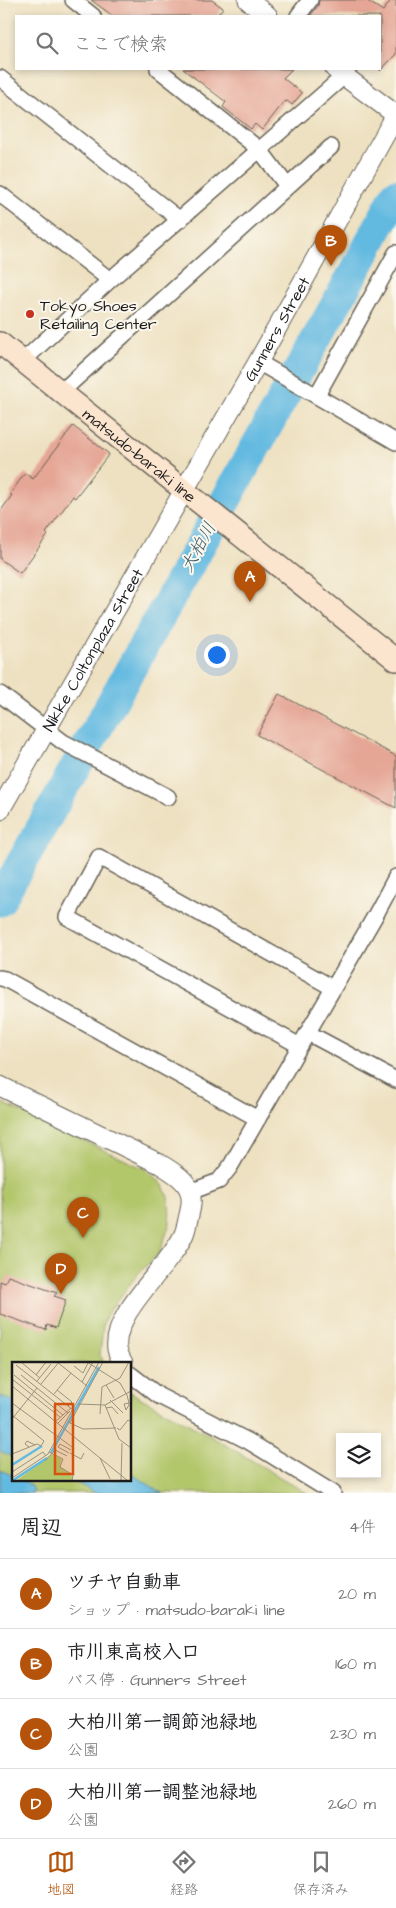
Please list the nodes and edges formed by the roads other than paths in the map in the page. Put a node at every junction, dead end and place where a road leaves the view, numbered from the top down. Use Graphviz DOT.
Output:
graph roads {
  1 [pos="73,0"];
  2 [pos="248,0"];
  3 [pos="310,0"];
  4 [pos="92,15"];
  5 [pos="267,15"];
  6 [pos="299,15"];
  7 [pos="159,70"];
  8 [pos="340,72"];
  9 [pos="0,78"];
  10 [pos="396,115"];
  11 [pos="331,147"];
  12 [pos="260,150"];
  13 [pos="287,186"];
  14 [pos="0,194"];
  15 [pos="180,220"];
  16 [pos="396,253"];
  17 [pos="110,280"];
  18 [pos="0,344"];
  19 [pos="23,361"];
  20 [pos="258,362"];
  21 [pos="61,392"];
  22 [pos="316,395"];
  23 [pos="396,442"];
  24 [pos="191,496"];
  25 [pos="396,660"];
  26 [pos="0,694"];
  27 [pos="46,730"];
  28 [pos="168,797"];
  29 [pos="0,810"];
  30 [pos="396,877"];
  31 [pos="0,978"];
  32 [pos="333,988"];
  33 [pos="304,1040"];
  34 [pos="396,1080"];
  35 [pos="0,1086"];
  36 [pos="258,1119"];
  37 [pos="190,1192"];
  38 [pos="123,1362"];
  39 [pos="131,1375"];
  40 [pos="333,1493"];
  1 -- 4 [label="street"];
  2 -- 5 [label="street"];
  3 -- 6 [label="street"];
  7 -- 12 [label="street"];
  8 -- 10 [label="street"];
  8 -- 12 [label="street"];
  9 -- 15 [label="street"];
  10 -- 20 [label="street, Gunners Street"];
  11 -- 13 [label="street"];
  12 -- 13 [label="street"];
  12 -- 15 [label="street"];
  13 -- 21 [label="street"];
  14 -- 17 [label="street"];
  15 -- 17 [label="street"];
  16 -- 22 [label="street"];
  17 -- 19 [label="street"];
  18 -- 19 [label="main road, matsudo-baraki line"];
  19 -- 21 [label="main road, matsudo-baraki line"];
  20 -- 22 [label="street"];
  20 -- 24 [label="street, Gunners Street"];
  21 -- 24 [label="main road, matsudo-baraki line"];
  22 -- 23 [label="street"];
  24 -- 25 [label="main road, matsudo-baraki line"];
  24 -- 27 [label="street, Nikke Coltonplaza Street"];
  26 -- 27 [label="street"];
  27 -- 28 [label="street"];
  27 -- 29 [label="street, Nikke Coltonplaza Street"];
  30 -- 32 [label="street"];
  31 -- 36 [label="street"];
  32 -- 33 [label="street"];
  32 -- 33 [label="street"];
  33 -- 34 [label="street"];
  33 -- 36 [label="street"];
  35 -- 37 [label="street"];
  36 -- 37 [label="street"];
  37 -- 38 [label="street"];
  39 -- 40 [label="street"];
}
